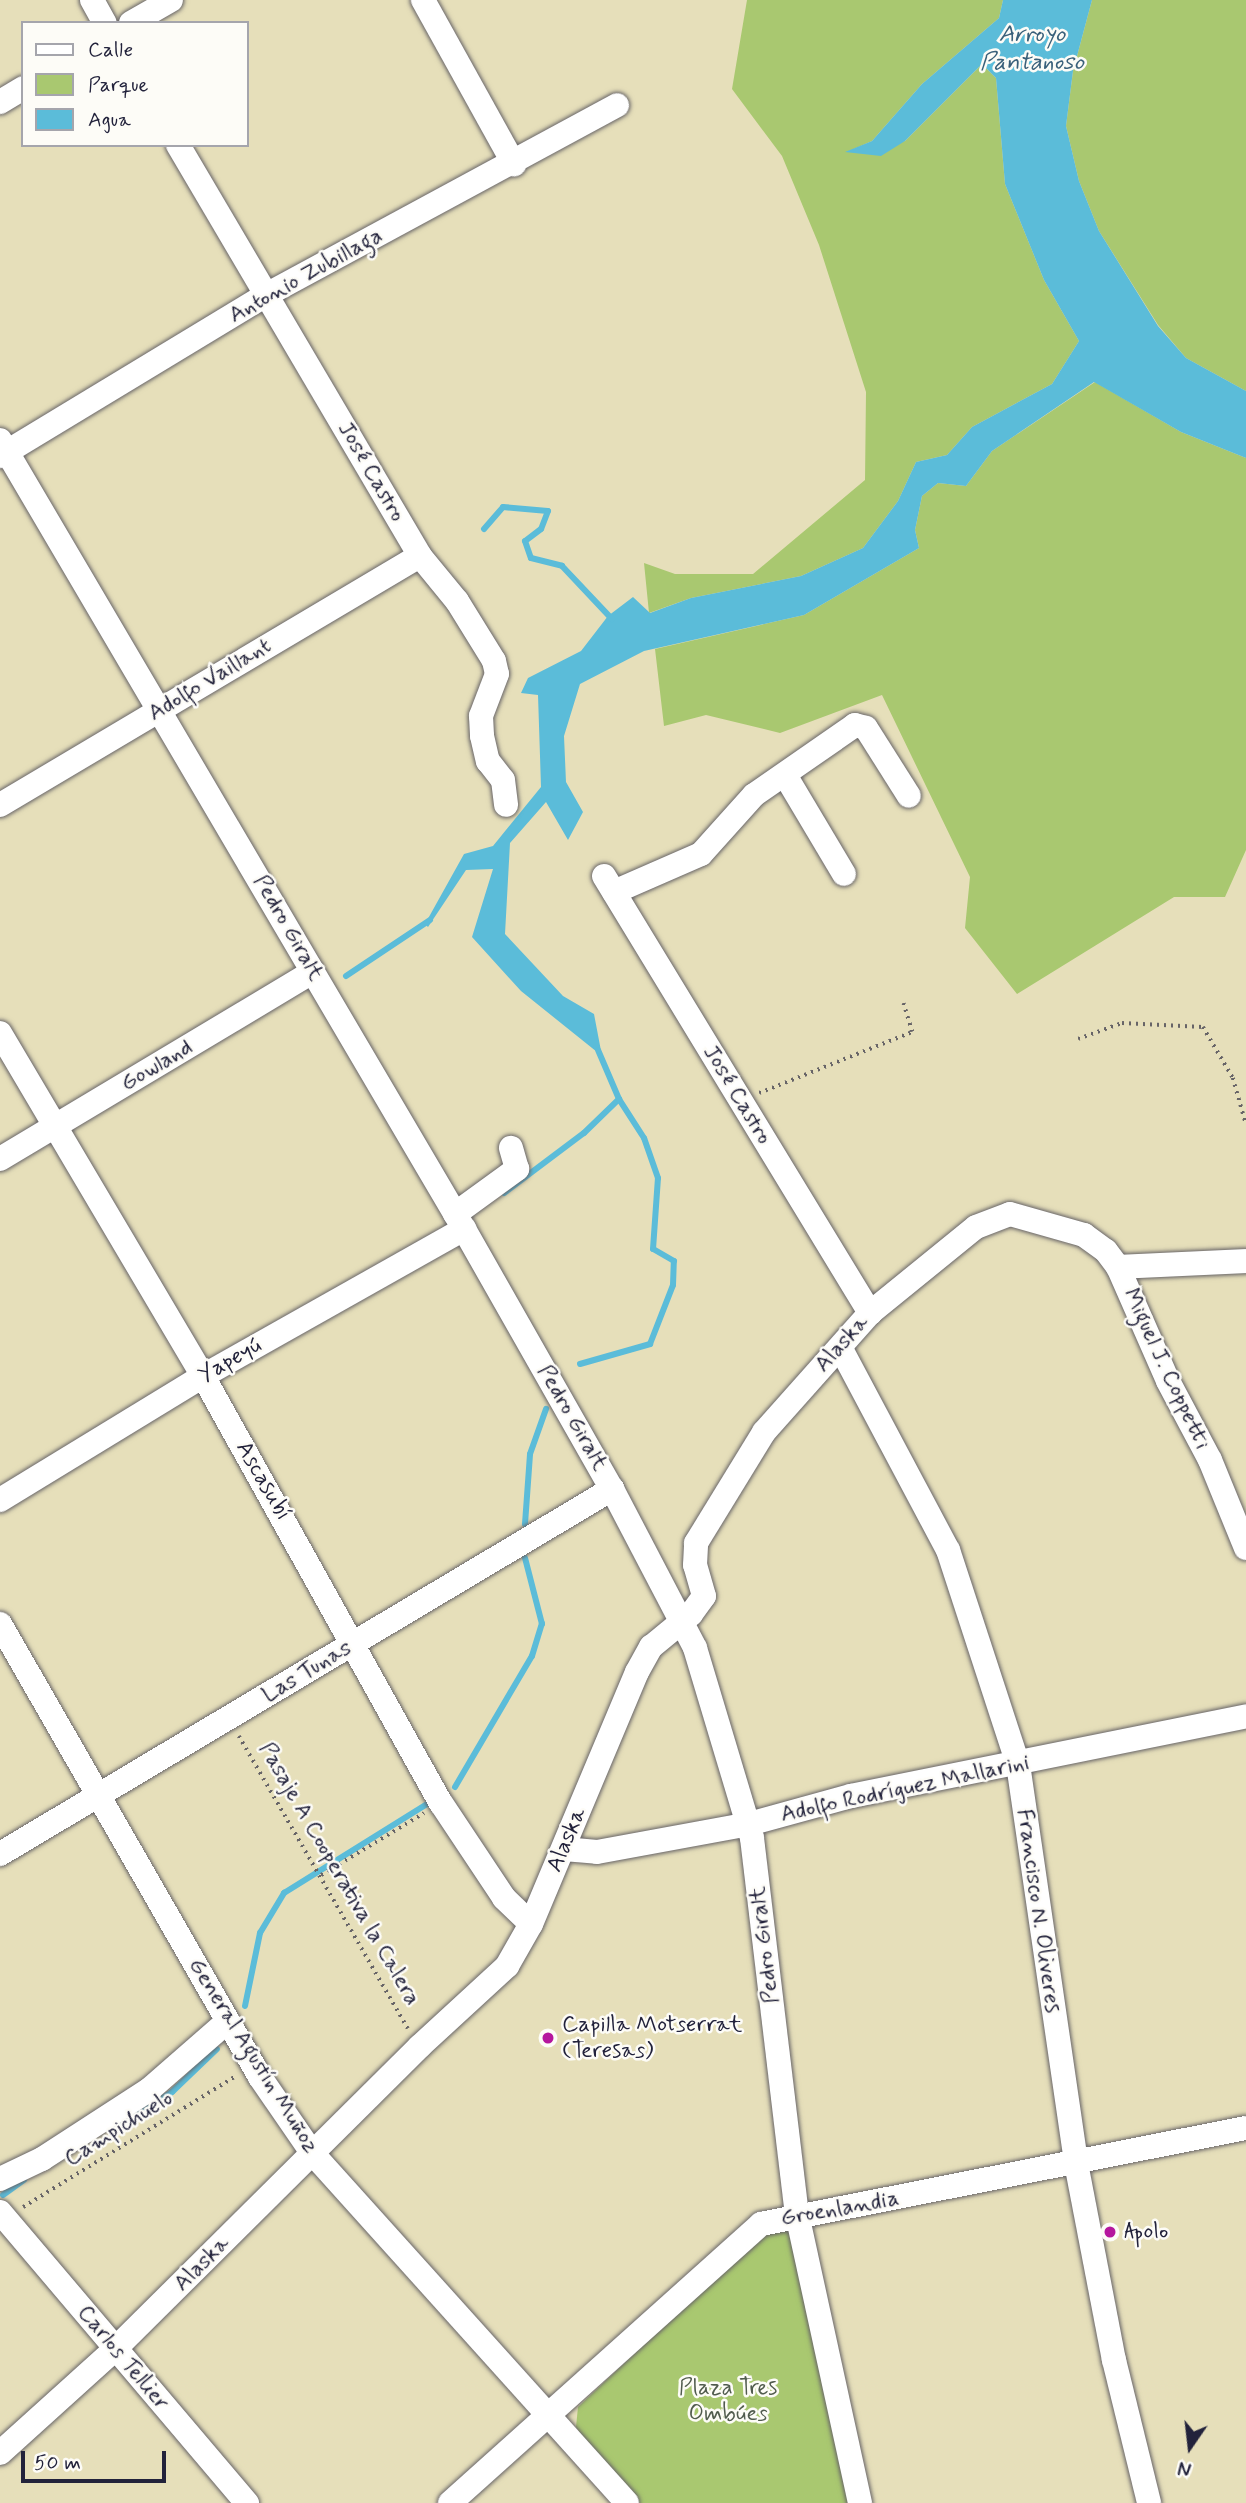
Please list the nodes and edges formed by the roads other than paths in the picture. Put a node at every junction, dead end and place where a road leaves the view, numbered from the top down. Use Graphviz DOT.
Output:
graph roads {
  1 [pos="92,0"];
  2 [pos="171,0"];
  3 [pos="423,0"];
  4 [pos="104,21"];
  5 [pos="134,21"];
  6 [pos="21,89"];
  7 [pos="0,102"];
  8 [pos="617,106"];
  9 [pos="179,147"];
  10 [pos="514,164"];
  11 [pos="267,295"];
  12 [pos="2,449"];
  13 [pos="420,556"];
  14 [pos="160,709"];
  15 [pos="785,775"];
  16 [pos="909,796"];
  17 [pos="0,805"];
  18 [pos="506,805"];
  19 [pos="844,874"];
  20 [pos="313,972"];
  21 [pos="0,1033"];
  22 [pos="56,1128"];
  23 [pos="511,1149"];
  24 [pos="0,1159"];
  25 [pos="460,1221"];
  26 [pos="1049,1222"];
  27 [pos="1246,1261"];
  28 [pos="1118,1267"];
  29 [pos="870,1313"];
  30 [pos="841,1349"];
  31 [pos="203,1376"];
  32 [pos="612,1489"];
  33 [pos="0,1500"];
  34 [pos="1246,1548"];
  35 [pos="681,1621"];
  36 [pos="0,1624"];
  37 [pos="355,1643"];
  38 [pos="1246,1716"];
  39 [pos="1018,1764"];
  40 [pos="97,1797"];
  41 [pos="749,1824"];
  42 [pos="564,1849"];
  43 [pos="0,1854"];
  44 [pos="531,1924"];
  45 [pos="228,2021"];
  46 [pos="1246,2128"];
  47 [pos="313,2154"];
  48 [pos="1076,2163"];
  49 [pos="0,2179"];
  50 [pos="797,2214"];
  51 [pos="2,2215"];
  52 [pos="115,2350"];
  53 [pos="549,2414"];
  54 [pos="0,2453"];
  55 [pos="247,2503"];
  56 [pos="450,2503"];
  57 [pos="627,2503"];
  58 [pos="860,2503"];
  59 [pos="1149,2503"];
  1 -- 4 [label="street"];
  2 -- 5 [label="street"];
  3 -- 10 [label="street"];
  6 -- 7 [label="street"];
  8 -- 10 [label="street, Antonio Zubillaga"];
  9 -- 11 [label="street, José Castro"];
  10 -- 11 [label="street, Antonio Zubillaga"];
  11 -- 12 [label="street, Antonio Zubillaga"];
  11 -- 13 [label="street, José Castro"];
  12 -- 14 [label="street, Pedro Giralt"];
  13 -- 14 [label="street, Adolfo Vaillant"];
  13 -- 18 [label="street, José Castro"];
  14 -- 17 [label="street, Adolfo Vaillant"];
  14 -- 20 [label="street, Pedro Giralt"];
  15 -- 16 [label="street"];
  15 -- 19 [label="street"];
  15 -- 29 [label="street, José Castro"];
  20 -- 22 [label="street, Gowland"];
  20 -- 25 [label="street, Pedro Giralt"];
  21 -- 22 [label="street, Ascasubí"];
  22 -- 24 [label="street, Gowland"];
  22 -- 31 [label="street, Ascasubí"];
  23 -- 25 [label="street, Yapeyú"];
  25 -- 31 [label="street, Yapeyú"];
  25 -- 32 [label="street, Pedro Giralt"];
  26 -- 28 [label="street, Miguel J. Coppetti"];
  26 -- 29 [label="street, Alaska"];
  27 -- 28 [label="street"];
  28 -- 34 [label="street, Miguel J. Coppetti"];
  29 -- 30 [label="street, Alaska"];
  30 -- 35 [label="street, Alaska"];
  30 -- 39 [label="street, Francisco N. Oliveres"];
  31 -- 33 [label="street, Yapeyú"];
  31 -- 37 [label="street, Ascasubí"];
  32 -- 35 [label="street, Pedro Giralt"];
  32 -- 37 [label="street, Las Tunas"];
  35 -- 41 [label="street, Pedro Giralt"];
  35 -- 42 [label="street, Alaska"];
  36 -- 40 [label="street, General Agustín Muñoz"];
  37 -- 40 [label="street, Las Tunas"];
  37 -- 44 [label="street, Ascasubí"];
  38 -- 39 [label="street, Adolfo Rodríguez Mallarini"];
  39 -- 41 [label="street, Adolfo Rodríguez Mallarini"];
  39 -- 48 [label="street, Francisco N. Oliveres"];
  40 -- 43 [label="street, Las Tunas"];
  40 -- 45 [label="street, General Agustín Muñoz"];
  41 -- 42 [label="street, Adolfo Rodríguez Mallarini"];
  41 -- 50 [label="street, Pedro Giralt"];
  42 -- 44 [label="street, Alaska"];
  44 -- 47 [label="street, Alaska"];
  45 -- 47 [label="street, General Agustín Muñoz"];
  45 -- 49 [label="street"];
  46 -- 48 [label="street, Groenlandia"];
  47 -- 52 [label="street, Alaska"];
  47 -- 53 [label="street, General Agustín Muñoz"];
  48 -- 50 [label="street, Groenlandia"];
  48 -- 59 [label="street, Francisco N. Oliveres"];
  50 -- 53 [label="street, Groenlandia"];
  50 -- 58 [label="street, Pedro Giralt"];
  51 -- 52 [label="street, Carlos Tellier"];
  52 -- 54 [label="street, Alaska"];
  52 -- 55 [label="street, Carlos Tellier"];
  53 -- 56 [label="street, Groenlandia"];
  53 -- 57 [label="street, General Agustín Muñoz"];
}
